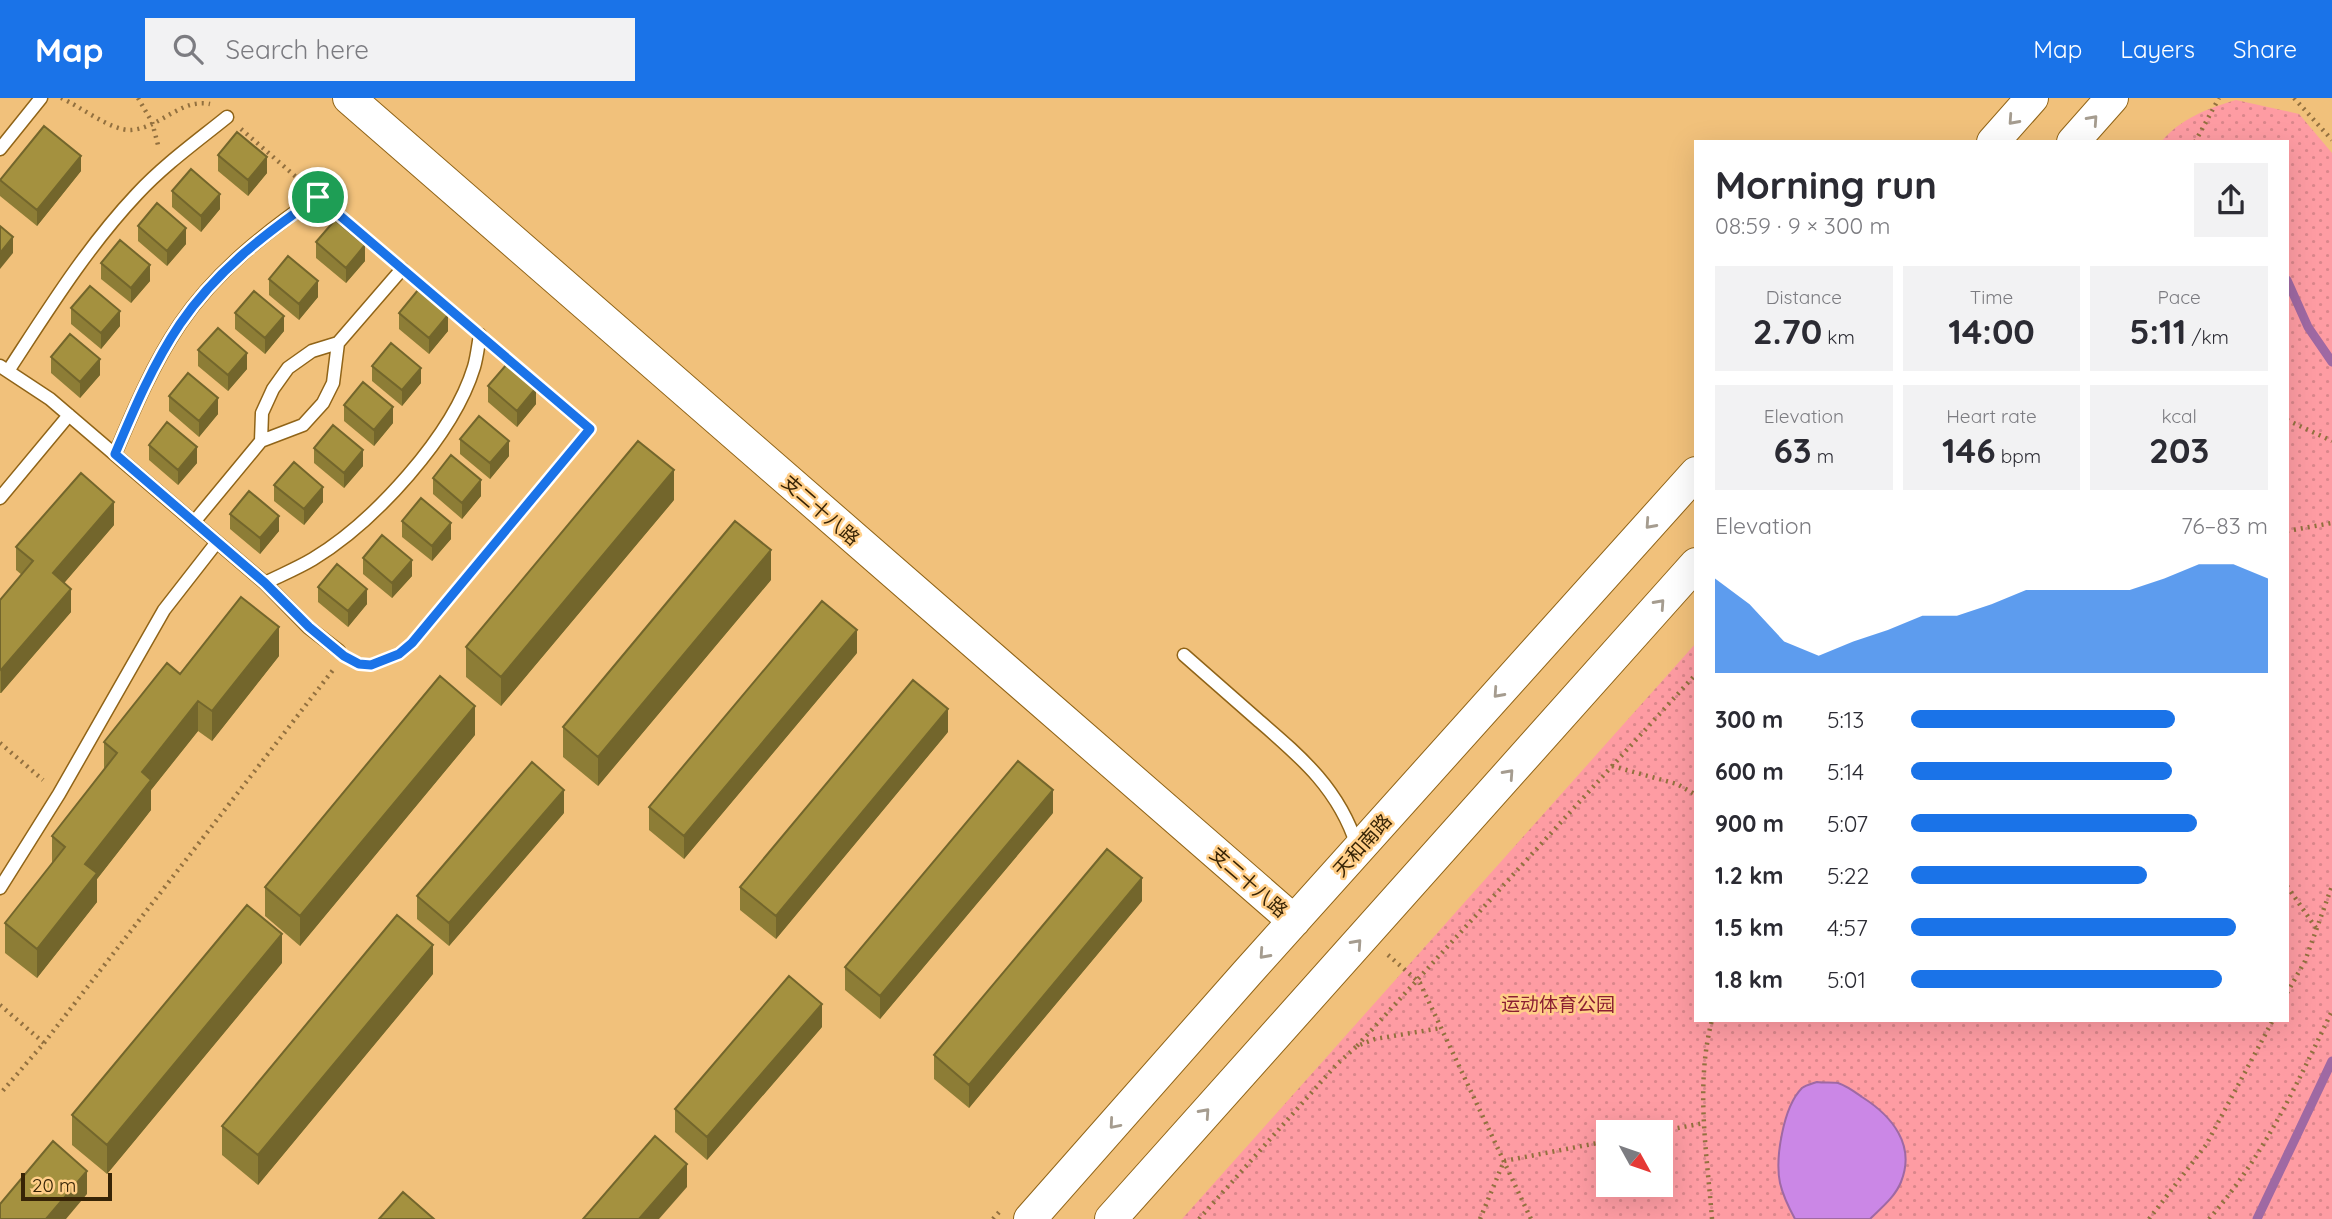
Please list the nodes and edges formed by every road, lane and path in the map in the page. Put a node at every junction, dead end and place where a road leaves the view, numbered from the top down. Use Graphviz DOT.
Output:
graph roads {
  1 [pos="41,98"];
  2 [pos="60,98"];
  3 [pos="138,98"];
  4 [pos="349,98"];
  5 [pos="2032,98"];
  6 [pos="2112,98"];
  7 [pos="2219,98"];
  8 [pos="2294,98"];
  9 [pos="227,117"];
  10 [pos="152,122"];
  11 [pos="1995,140"];
  12 [pos="2075,140"];
  13 [pos="2196,140"];
  14 [pos="2332,140"];
  15 [pos="0,149"];
  16 [pos="160,172"];
  17 [pos="318,197"];
  18 [pos="402,268"];
  19 [pos="480,335"];
  20 [pos="338,343"];
  21 [pos="4,368"];
  22 [pos="69,415"];
  23 [pos="2289,421"];
  24 [pos="261,441"];
  25 [pos="2332,441"];
  26 [pos="115,454"];
  27 [pos="1694,475"];
  28 [pos="0,498"];
  29 [pos="194,522"];
  30 [pos="2332,523"];
  31 [pos="2289,531"];
  32 [pos="217,542"];
  33 [pos="1694,566"];
  34 [pos="265,583"];
  35 [pos="341,653"];
  36 [pos="1184,655"];
  37 [pos="1694,676"];
  38 [pos="0,743"];
  39 [pos="1612,766"];
  40 [pos="60,794"];
  41 [pos="1694,794"];
  42 [pos="1358,849"];
  43 [pos="2332,886"];
  44 [pos="0,888"];
  45 [pos="2289,890"];
  46 [pos="1294,921"];
  47 [pos="2317,929"];
  48 [pos="1365,934"];
  49 [pos="1417,980"];
  50 [pos="2289,989"];
  51 [pos="0,1005"];
  52 [pos="2332,1011"];
  53 [pos="1712,1022"];
  54 [pos="2272,1022"];
  55 [pos="1441,1028"];
  56 [pos="44,1042"];
  57 [pos="1357,1046"];
  58 [pos="0,1094"];
  59 [pos="1704,1123"];
  60 [pos="1673,1129"];
  61 [pos="1596,1144"];
  62 [pos="1504,1161"];
  63 [pos="1030,1219"];
  64 [pos="1111,1219"];
  65 [pos="1199,1219"];
  66 [pos="1480,1219"];
  67 [pos="1531,1219"];
  68 [pos="1712,1219"];
  69 [pos="2149,1219"];
  70 [pos="2209,1219"];
  1 -- 15 [label="lane"];
  2 -- 10 [label="path"];
  3 -- 10 [label="path"];
  4 -- 46 [label="street, 支二十八路"];
  5 -- 11 [label="street, one-way"];
  12 -- 6 [label="street, one-way"];
  7 -- 13 [label="path"];
  8 -- 14 [label="path"];
  9 -- 10 [label="path"];
  9 -- 16 [label="lane"];
  9 -- 17 [label="path"];
  10 -- 16 [label="path"];
  16 -- 21 [label="lane"];
  17 -- 18 [label="path"];
  17 -- 26 [label="lane"];
  18 -- 19 [label="path"];
  18 -- 20 [label="lane"];
  19 -- 34 [label="lane"];
  19 -- 35 [label="path"];
  20 -- 24 [label="lane"];
  20 -- 24 [label="lane"];
  21 -- 22 [label="lane"];
  22 -- 26 [label="lane"];
  22 -- 28 [label="lane"];
  23 -- 25 [label="path"];
  24 -- 29 [label="lane"];
  26 -- 29 [label="lane"];
  27 -- 42 [label="street, 天和南路, one-way"];
  29 -- 32 [label="lane"];
  30 -- 31 [label="path"];
  32 -- 34 [label="lane"];
  32 -- 40 [label="lane"];
  48 -- 33 [label="street, one-way"];
  34 -- 35 [label="lane"];
  35 -- 56 [label="path"];
  36 -- 42 [label="lane"];
  37 -- 39 [label="path"];
  38 -- 40 [label="path"];
  39 -- 41 [label="path"];
  39 -- 49 [label="path"];
  40 -- 44 [label="lane"];
  42 -- 46 [label="street, 天和南路"];
  43 -- 47 [label="path"];
  45 -- 47 [label="path"];
  46 -- 63 [label="street, 天和南路, one-way"];
  47 -- 50 [label="path"];
  48 -- 49 [label="path"];
  64 -- 48 [label="street, one-way"];
  49 -- 55 [label="path"];
  49 -- 57 [label="path"];
  51 -- 56 [label="path"];
  52 -- 70 [label="path"];
  53 -- 59 [label="path"];
  54 -- 69 [label="path"];
  55 -- 57 [label="path"];
  55 -- 62 [label="path"];
  56 -- 58 [label="path"];
  57 -- 65 [label="path"];
  59 -- 60 [label="path"];
  59 -- 68 [label="path"];
  61 -- 62 [label="path"];
  62 -- 66 [label="path"];
  62 -- 67 [label="path"];
}
